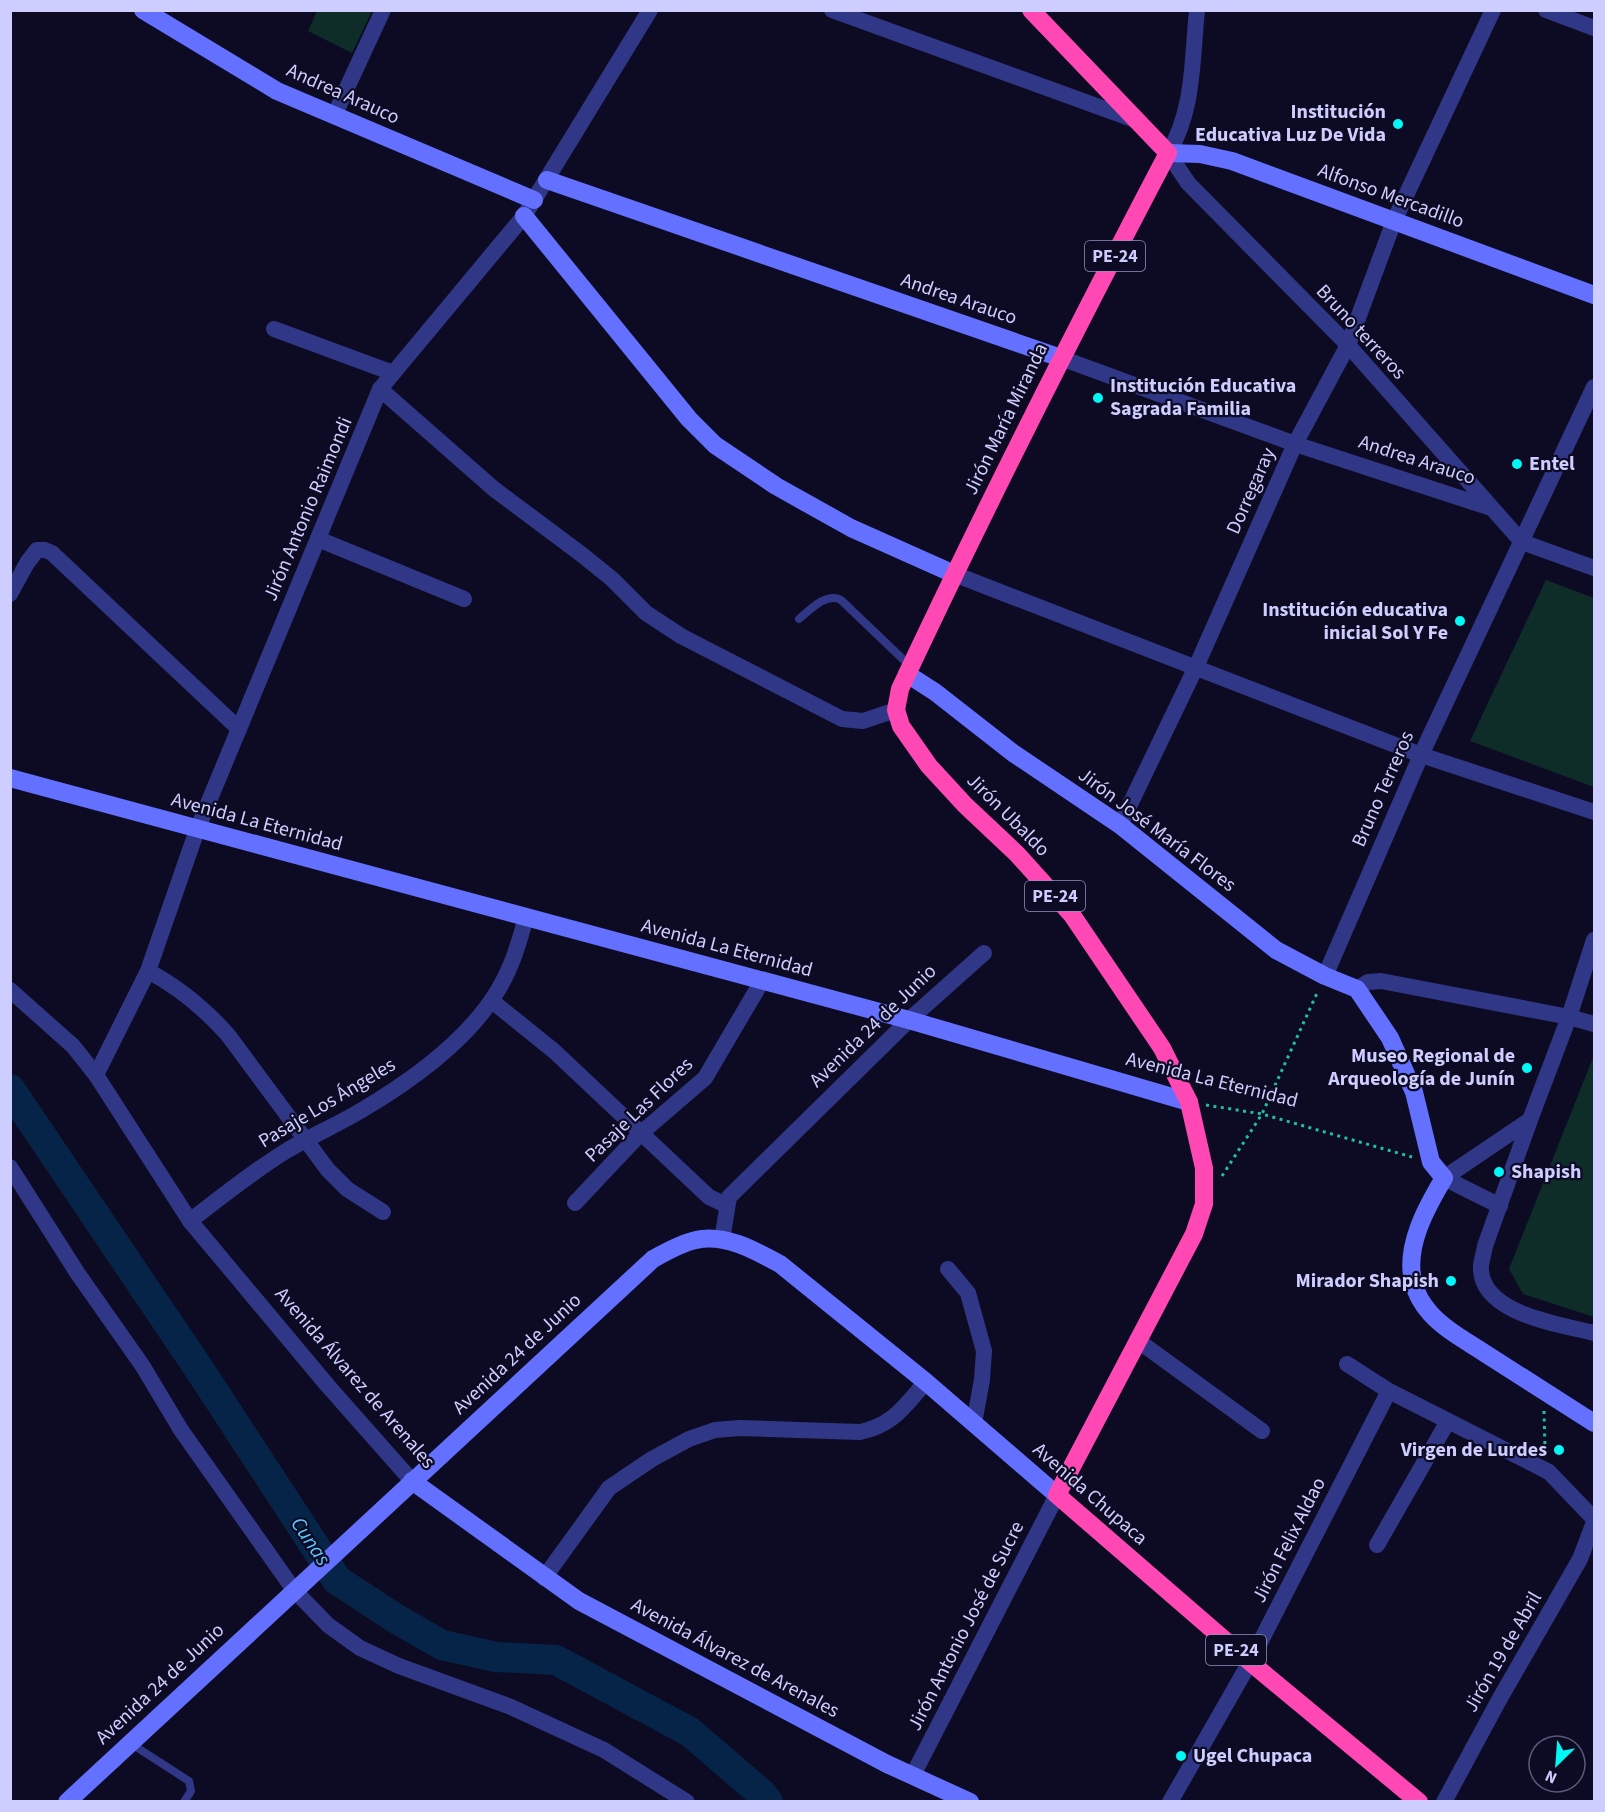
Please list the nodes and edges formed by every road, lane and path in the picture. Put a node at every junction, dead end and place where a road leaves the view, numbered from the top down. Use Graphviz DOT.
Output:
graph roads {
  1 [pos="143,10"];
  2 [pos="383,10"];
  3 [pos="650,10"];
  4 [pos="832,10"];
  5 [pos="1031,10"];
  6 [pos="1197,10"];
  7 [pos="1493,10"];
  8 [pos="1546,10"];
  9 [pos="1594,28"];
  10 [pos="334,116"];
  11 [pos="1135,120"];
  12 [pos="1168,153"];
  13 [pos="547,180"];
  14 [pos="534,200"];
  15 [pos="524,216"];
  16 [pos="1394,221"];
  17 [pos="1594,295"];
  18 [pos="273,329"];
  19 [pos="1348,345"];
  20 [pos="1061,358"];
  21 [pos="393,373"];
  22 [pos="1594,387"];
  23 [pos="380,389"];
  24 [pos="1295,444"];
  25 [pos="1492,508"];
  26 [pos="318,539"];
  27 [pos="1522,542"];
  28 [pos="1594,568"];
  29 [pos="954,574"];
  30 [pos="10,594"];
  31 [pos="464,599"];
  32 [pos="799,619"];
  33 [pos="1196,667"];
  34 [pos="909,670"];
  35 [pos="896,710"];
  36 [pos="239,729"];
  37 [pos="1421,755"];
  38 [pos="10,778"];
  39 [pos="1594,812"];
  40 [pos="1120,825"];
  41 [pos="197,830"];
  42 [pos="526,917"];
  43 [pos="1594,940"];
  44 [pos="984,953"];
  45 [pos="148,971"];
  46 [pos="1325,976"];
  47 [pos="762,981"];
  48 [pos="1357,989"];
  49 [pos="10,990"];
  50 [pos="492,1000"];
  51 [pos="1569,1017"];
  52 [pos="909,1020"];
  53 [pos="1594,1024"];
  54 [pos="96,1075"];
  55 [pos="1189,1102"];
  56 [pos="1262,1114"];
  57 [pos="1530,1120"];
  58 [pos="640,1134"];
  59 [pos="304,1140"];
  60 [pos="1431,1162"];
  61 [pos="10,1167"];
  62 [pos="1443,1178"];
  63 [pos="575,1203"];
  64 [pos="1204,1204"];
  65 [pos="726,1205"];
  66 [pos="1500,1206"];
  67 [pos="383,1212"];
  68 [pos="190,1221"];
  69 [pos="722,1240"];
  70 [pos="948,1269"];
  71 [pos="1594,1333"];
  72 [pos="1137,1340"];
  73 [pos="1347,1364"];
  74 [pos="926,1382"];
  75 [pos="1389,1391"];
  76 [pos="1544,1391"];
  77 [pos="1448,1421"];
  78 [pos="974,1423"];
  79 [pos="1594,1423"];
  80 [pos="1262,1431"];
  81 [pos="1552,1455"];
  82 [pos="412,1481"];
  83 [pos="1057,1495"];
  84 [pos="1594,1521"];
  85 [pos="1377,1545"];
  86 [pos="544,1578"];
  87 [pos="299,1586"];
  88 [pos="1250,1662"];
  89 [pos="129,1743"];
  90 [pos="913,1775"];
  91 [pos="67,1802"];
  92 [pos="184,1802"];
  93 [pos="687,1802"];
  94 [pos="970,1802"];
  95 [pos="1170,1802"];
  96 [pos="1419,1802"];
  97 [pos="1444,1802"];
  1 -- 10 [label="street, Andrea Arauco"];
  2 -- 10 [label="street"];
  3 -- 13 [label="street, Jirón Antonio Raimondi"];
  4 -- 11 [label="street"];
  5 -- 11 [label="highway"];
  6 -- 12 [label="street"];
  7 -- 16 [label="street, Dorregaray"];
  8 -- 9 [label="street"];
  10 -- 14 [label="street, Andrea Arauco"];
  11 -- 12 [label="highway"];
  12 -- 16 [label="street, Alfonso Mercadillo"];
  12 -- 19 [label="street, Bruno terreros"];
  12 -- 20 [label="highway, Jirón María Miranda / PE-24"];
  13 -- 14 [label="street, Jirón Antonio Raimondi"];
  13 -- 20 [label="street, Andrea Arauco"];
  14 -- 15 [label="street, Jirón Antonio Raimondi"];
  15 -- 21 [label="street, Jirón Antonio Raimondi"];
  15 -- 29 [label="street"];
  16 -- 17 [label="street, Alfonso Mercadillo"];
  16 -- 19 [label="street, Dorregaray"];
  18 -- 21 [label="street"];
  19 -- 24 [label="street, Dorregaray"];
  19 -- 25 [label="street, Bruno terreros"];
  20 -- 24 [label="street, Andrea Arauco"];
  20 -- 29 [label="highway, Jirón María Miranda / PE-24"];
  21 -- 23 [label="street, Jirón Antonio Raimondi"];
  22 -- 27 [label="street, Bruno Terreros"];
  23 -- 26 [label="street, Jirón Antonio Raimondi"];
  23 -- 35 [label="street"];
  24 -- 25 [label="street, Andrea Arauco"];
  24 -- 33 [label="street, Dorregaray"];
  25 -- 27 [label="street, Bruno terreros"];
  26 -- 31 [label="street"];
  26 -- 36 [label="street, Jirón Antonio Raimondi"];
  27 -- 28 [label="street"];
  27 -- 37 [label="street, Bruno Terreros"];
  29 -- 33 [label="street"];
  29 -- 34 [label="highway, Jirón María Miranda / PE-24"];
  30 -- 36 [label="street"];
  32 -- 34 [label="lane"];
  33 -- 37 [label="street"];
  33 -- 40 [label="street, Dorregaray"];
  34 -- 35 [label="highway, Jirón María Miranda / PE-24"];
  34 -- 40 [label="street, Jirón José María Flores"];
  35 -- 55 [label="highway, Jirón Ubaldo / PE-24"];
  36 -- 41 [label="street, Jirón Antonio Raimondi"];
  37 -- 39 [label="street"];
  37 -- 46 [label="street, Bruno Terreros"];
  38 -- 41 [label="street, Avenida La Eternidad"];
  40 -- 46 [label="street, Jirón José María Flores"];
  41 -- 42 [label="street, Avenida La Eternidad"];
  41 -- 45 [label="street, Jirón Antonio Raimondi"];
  42 -- 47 [label="street, Avenida La Eternidad"];
  42 -- 50 [label="street, Pasaje Los Ángeles"];
  43 -- 51 [label="street"];
  44 -- 52 [label="street, Avenida 24 de Junio"];
  45 -- 54 [label="street, Jirón Antonio Raimondi"];
  45 -- 59 [label="street"];
  46 -- 48 [label="street, Jirón José María Flores"];
  46 -- 56 [label="path"];
  47 -- 52 [label="street, Avenida La Eternidad"];
  47 -- 58 [label="street, Pasaje Las Flores"];
  48 -- 51 [label="street"];
  48 -- 60 [label="street"];
  49 -- 54 [label="street, Avenida Álvarez de Arenales"];
  50 -- 58 [label="street"];
  50 -- 59 [label="street, Pasaje Los Ángeles"];
  51 -- 53 [label="street"];
  51 -- 57 [label="street"];
  52 -- 55 [label="street, Avenida La Eternidad"];
  52 -- 65 [label="street, Avenida 24 de Junio"];
  54 -- 68 [label="street, Avenida Álvarez de Arenales"];
  55 -- 56 [label="path, Avenida La Eternidad"];
  55 -- 64 [label="highway, PE-24"];
  56 -- 60 [label="path, Avenida La Eternidad"];
  56 -- 64 [label="path"];
  57 -- 62 [label="street"];
  57 -- 66 [label="street"];
  58 -- 63 [label="street, Pasaje Las Flores"];
  58 -- 65 [label="street"];
  59 -- 67 [label="street"];
  59 -- 68 [label="street, Pasaje Los Ángeles"];
  60 -- 62 [label="street"];
  61 -- 87 [label="street"];
  62 -- 66 [label="street"];
  62 -- 76 [label="street"];
  64 -- 72 [label="highway, PE-24"];
  65 -- 69 [label="street"];
  66 -- 71 [label="street"];
  68 -- 82 [label="street, Avenida Álvarez de Arenales"];
  69 -- 74 [label="street, Avenida Chupaca"];
  69 -- 82 [label="street, Avenida 24 de Junio"];
  70 -- 78 [label="street"];
  72 -- 80 [label="street"];
  72 -- 83 [label="highway, PE-24"];
  73 -- 75 [label="street"];
  74 -- 78 [label="street, Avenida Chupaca"];
  74 -- 86 [label="street"];
  75 -- 77 [label="street"];
  75 -- 88 [label="street, Jirón Felix Aldao"];
  76 -- 79 [label="street"];
  76 -- 81 [label="path"];
  77 -- 84 [label="street"];
  77 -- 85 [label="street"];
  78 -- 83 [label="street, Avenida Chupaca"];
  82 -- 86 [label="street, Avenida Álvarez de Arenales"];
  82 -- 87 [label="street, Avenida 24 de Junio"];
  83 -- 88 [label="highway, Avenida Chupaca / PE-24"];
  83 -- 90 [label="street, Jirón Antonio José de Sucre"];
  84 -- 97 [label="street, Jirón 19 de Abril"];
  86 -- 90 [label="street, Avenida Álvarez de Arenales"];
  87 -- 89 [label="street, Avenida 24 de Junio"];
  87 -- 93 [label="street"];
  88 -- 95 [label="street, Jirón Felix Aldao"];
  88 -- 96 [label="highway, Avenida Chupaca / PE-24"];
  89 -- 91 [label="street, Avenida 24 de Junio"];
  89 -- 92 [label="lane"];
  90 -- 94 [label="street, Avenida Álvarez de Arenales"];
}
